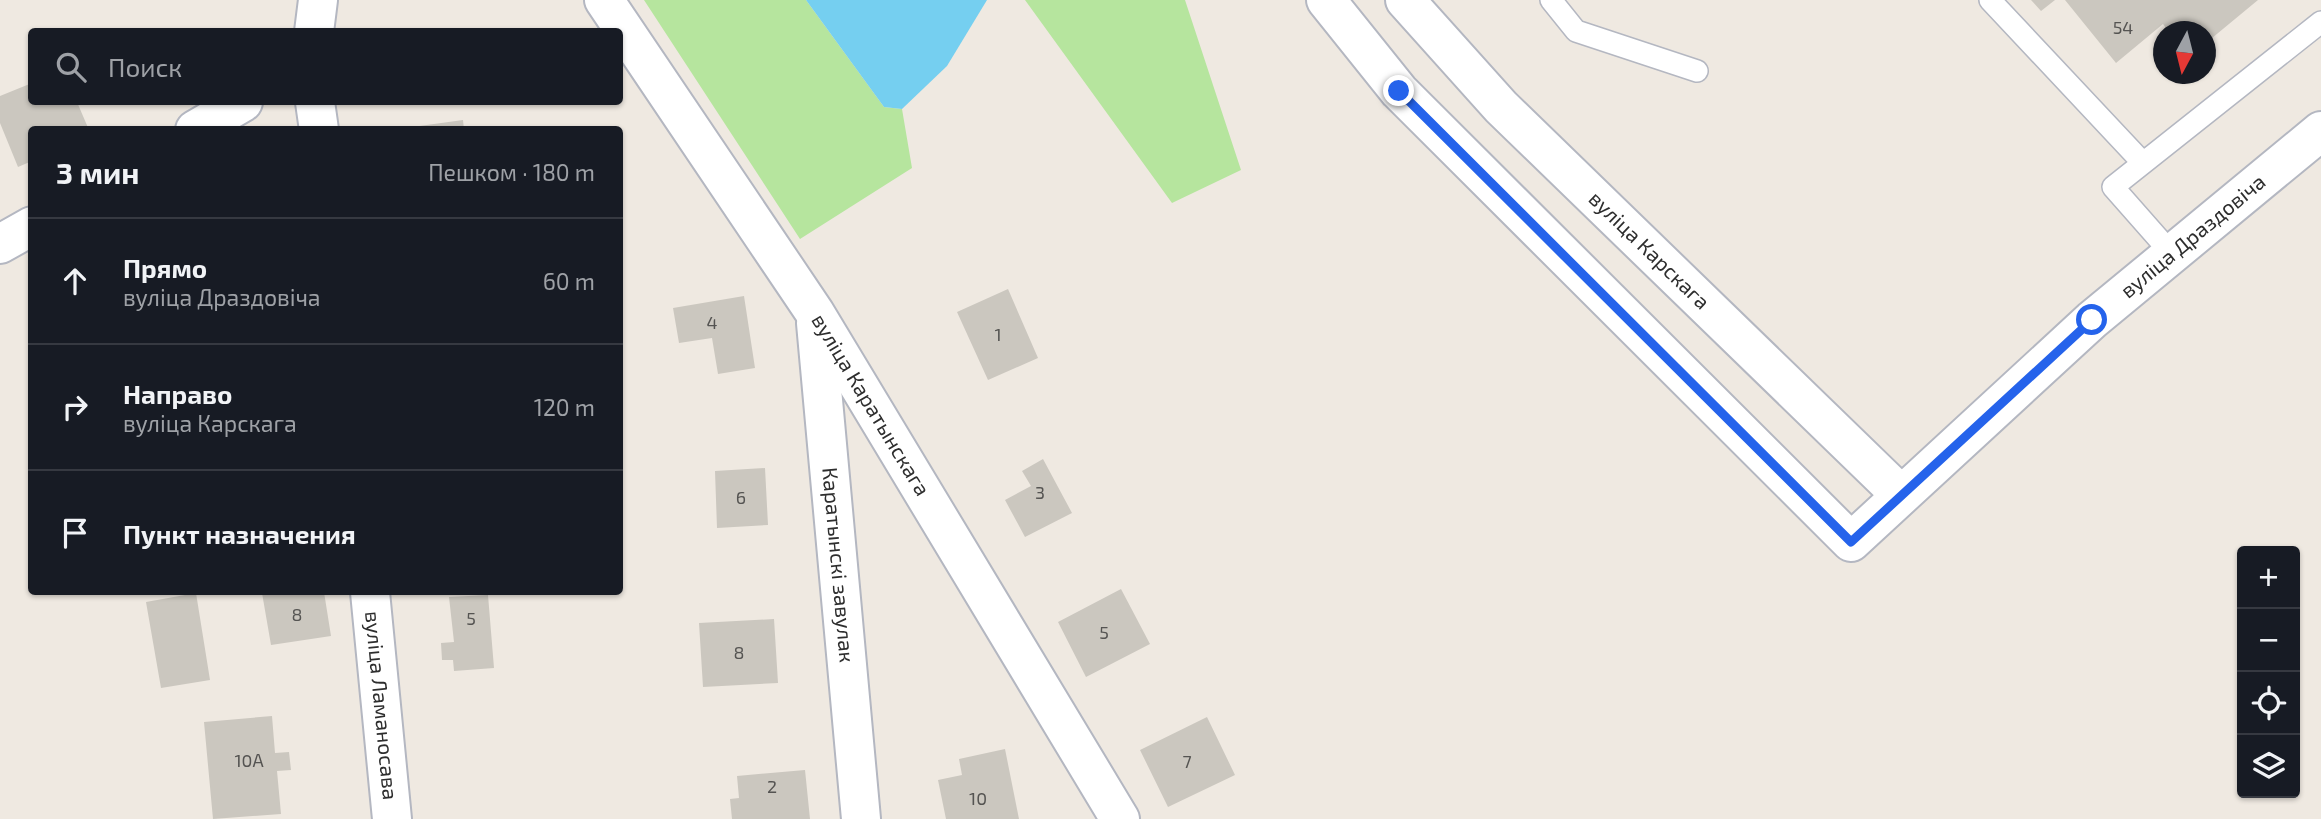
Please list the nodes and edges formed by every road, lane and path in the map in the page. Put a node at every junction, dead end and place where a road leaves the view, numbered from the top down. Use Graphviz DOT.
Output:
graph roads {
  1 [pos="318,0"];
  2 [pos="604,0"];
  3 [pos="1326,0"];
  4 [pos="1405,0"];
  5 [pos="1551,0"];
  6 [pos="1990,0"];
  7 [pos="2321,22"];
  8 [pos="314,28"];
  9 [pos="623,28"];
  10 [pos="623,28"];
  11 [pos="1697,71"];
  12 [pos="238,105"];
  13 [pos="315,105"];
  14 [pos="202,126"];
  15 [pos="318,126"];
  16 [pos="2321,131"];
  17 [pos="2143,163"];
  18 [pos="28,228"];
  19 [pos="0,244"];
  20 [pos="2172,254"];
  21 [pos="815,313"];
  22 [pos="1901,495"];
  23 [pos="370,595"];
  24 [pos="392,819"];
  25 [pos="861,819"];
  26 [pos="1120,819"];
  1 -- 8 [label="street"];
  2 -- 10 [label="street, вуліца Каратынскага"];
  3 -- 22 [label="street, вуліца Драздовіча"];
  4 -- 22 [label="street, вуліца Карскага"];
  5 -- 11 [label="lane"];
  6 -- 17 [label="lane"];
  7 -- 17 [label="lane"];
  9 -- 21 [label="street, вуліца Каратынскага"];
  12 -- 14 [label="street"];
  13 -- 15 [label="street"];
  16 -- 20 [label="street, вуліца Драздовіча"];
  17 -- 20 [label="lane"];
  18 -- 19 [label="street"];
  20 -- 22 [label="street, вуліца Драздовіча"];
  21 -- 25 [label="street, Каратынскі завулак"];
  21 -- 26 [label="street, вуліца Каратынскага"];
  23 -- 24 [label="street, вуліца Ламаносава"];
}
